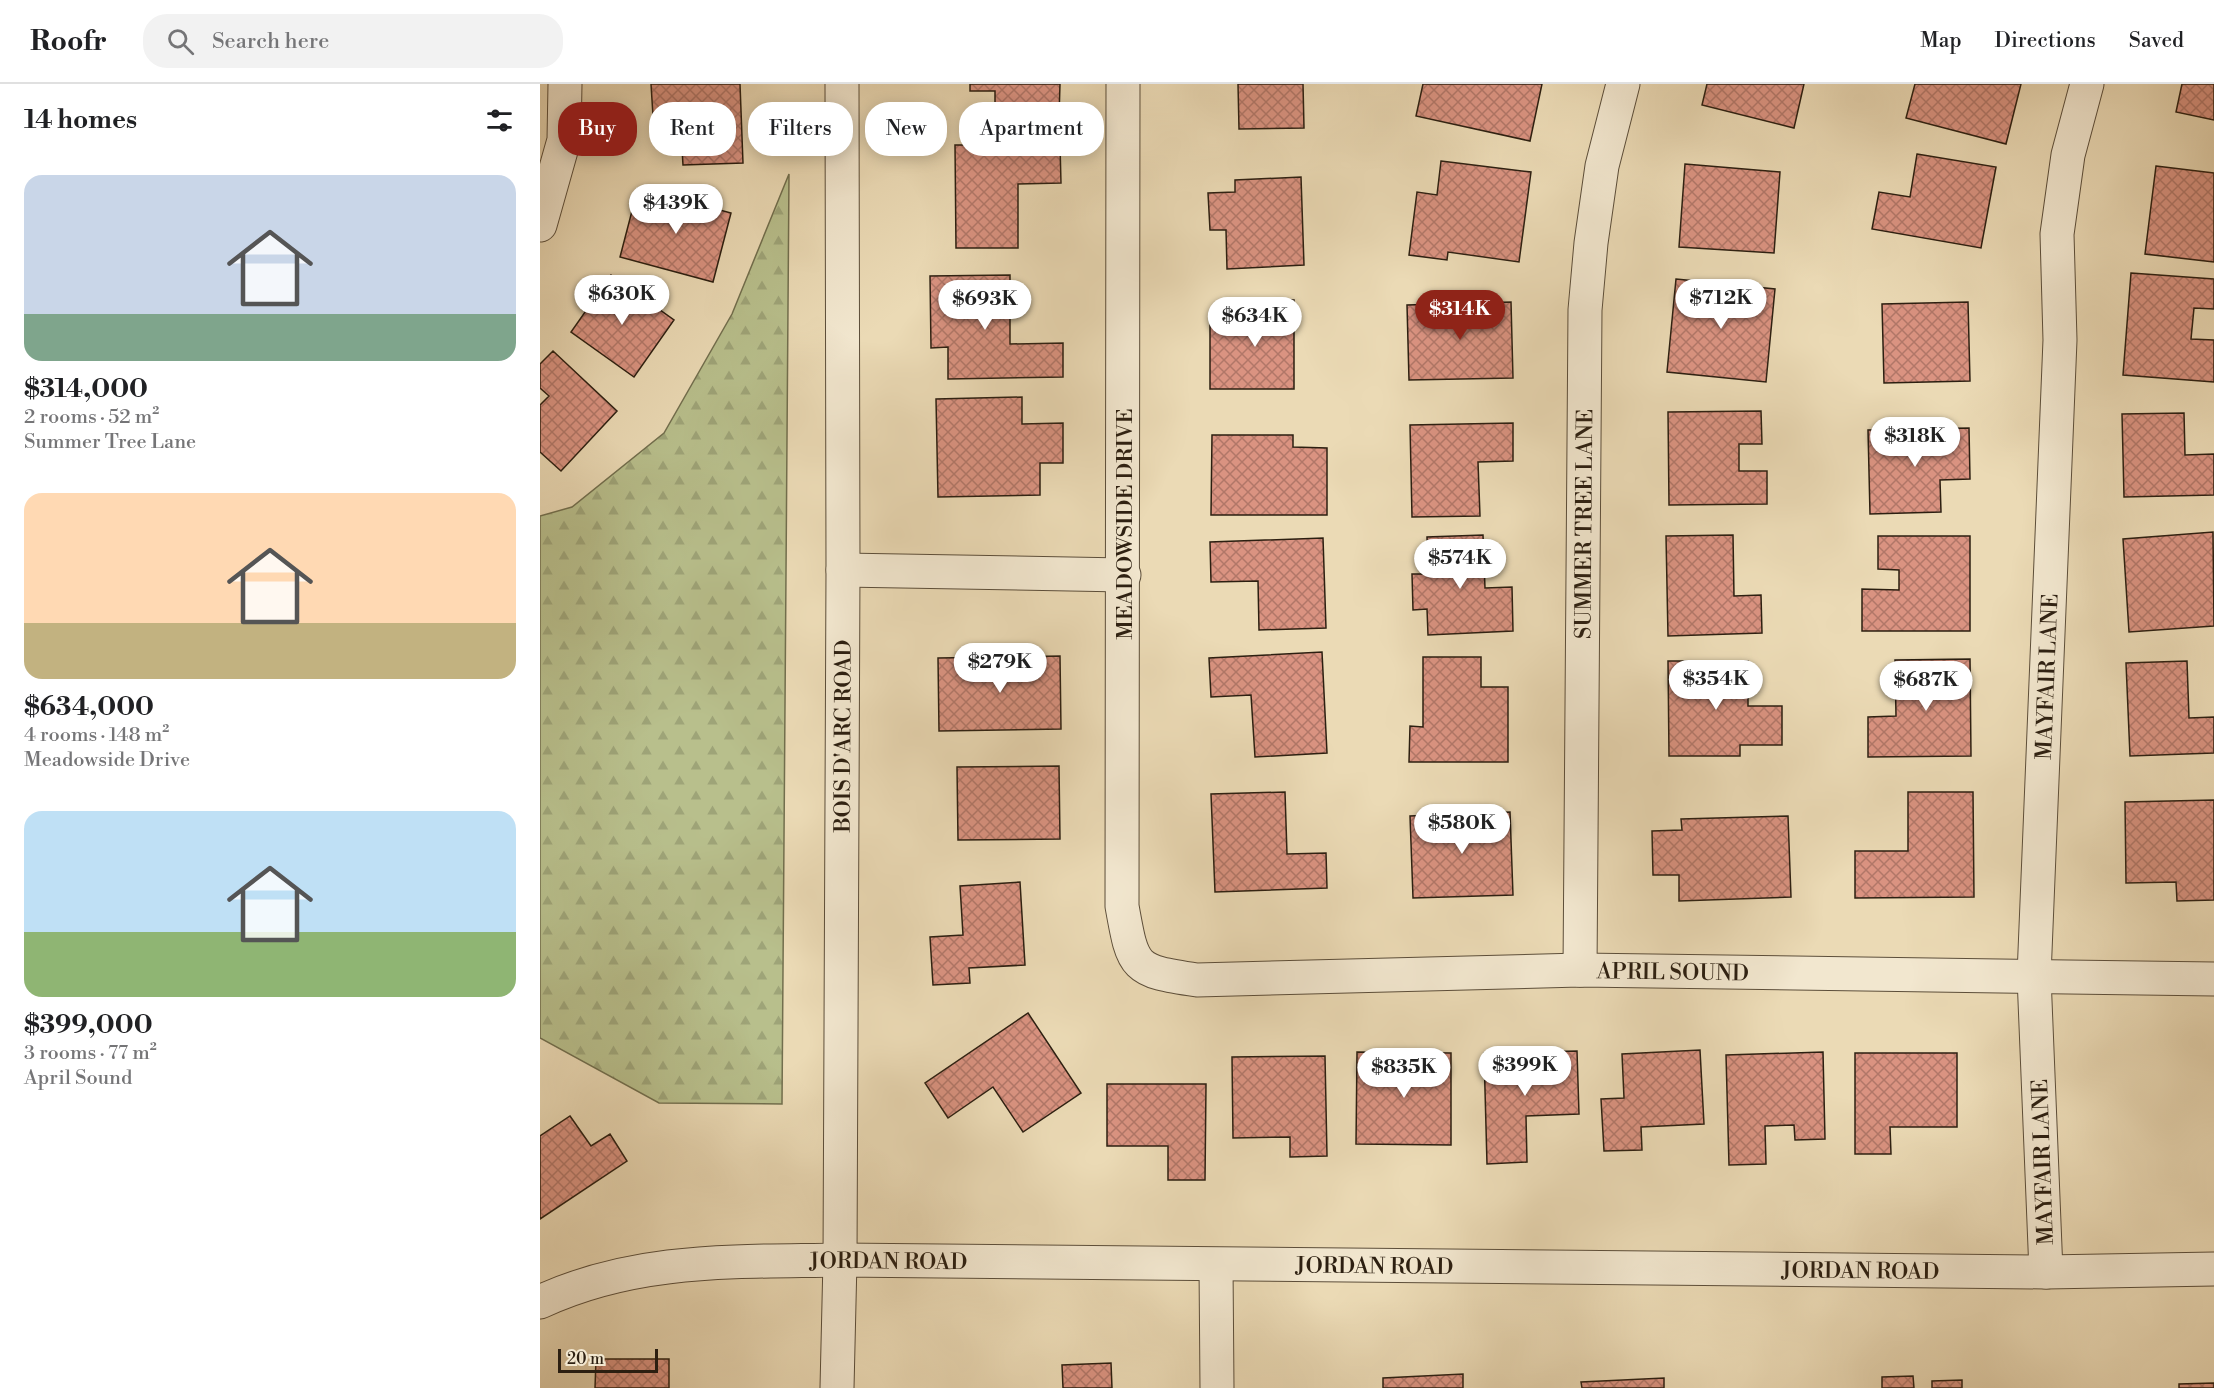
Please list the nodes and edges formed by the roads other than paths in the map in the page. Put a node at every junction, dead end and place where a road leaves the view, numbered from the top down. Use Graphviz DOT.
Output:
graph roads {
  1 [pos="566,84"];
  2 [pos="842,84"];
  3 [pos="1123,84"];
  4 [pos="1623,84"];
  5 [pos="2087,84"];
  6 [pos="540,225"];
  7 [pos="843,570"];
  8 [pos="1124,575"];
  9 [pos="1137,963"];
  10 [pos="1580,970"];
  11 [pos="2034,976"];
  12 [pos="2214,979"];
  13 [pos="840,1260"];
  14 [pos="1216,1264"];
  15 [pos="2214,1269"];
  16 [pos="2046,1272"];
  17 [pos="540,1302"];
  18 [pos="837,1388"];
  19 [pos="1216,1388"];
  1 -- 6 [label="street"];
  2 -- 7 [label="street, BOIS D'ARC ROAD"];
  3 -- 8 [label="street, MEADOWSIDE DRIVE"];
  4 -- 10 [label="street, SUMMER TREE LANE"];
  5 -- 11 [label="street, MAYFAIR LANE"];
  7 -- 8 [label="street"];
  7 -- 13 [label="street, BOIS D'ARC ROAD"];
  8 -- 9 [label="street, MEADOWSIDE DRIVE"];
  9 -- 10 [label="street, APRIL SOUND"];
  10 -- 11 [label="street, APRIL SOUND"];
  11 -- 12 [label="street, APRIL SOUND"];
  11 -- 16 [label="street, MAYFAIR LANE"];
  13 -- 14 [label="street, JORDAN ROAD"];
  13 -- 17 [label="street, JORDAN ROAD"];
  13 -- 18 [label="street, BOIS D'ARC ROAD"];
  14 -- 16 [label="street, JORDAN ROAD"];
  14 -- 19 [label="street"];
  15 -- 16 [label="street, JORDAN ROAD"];
}
